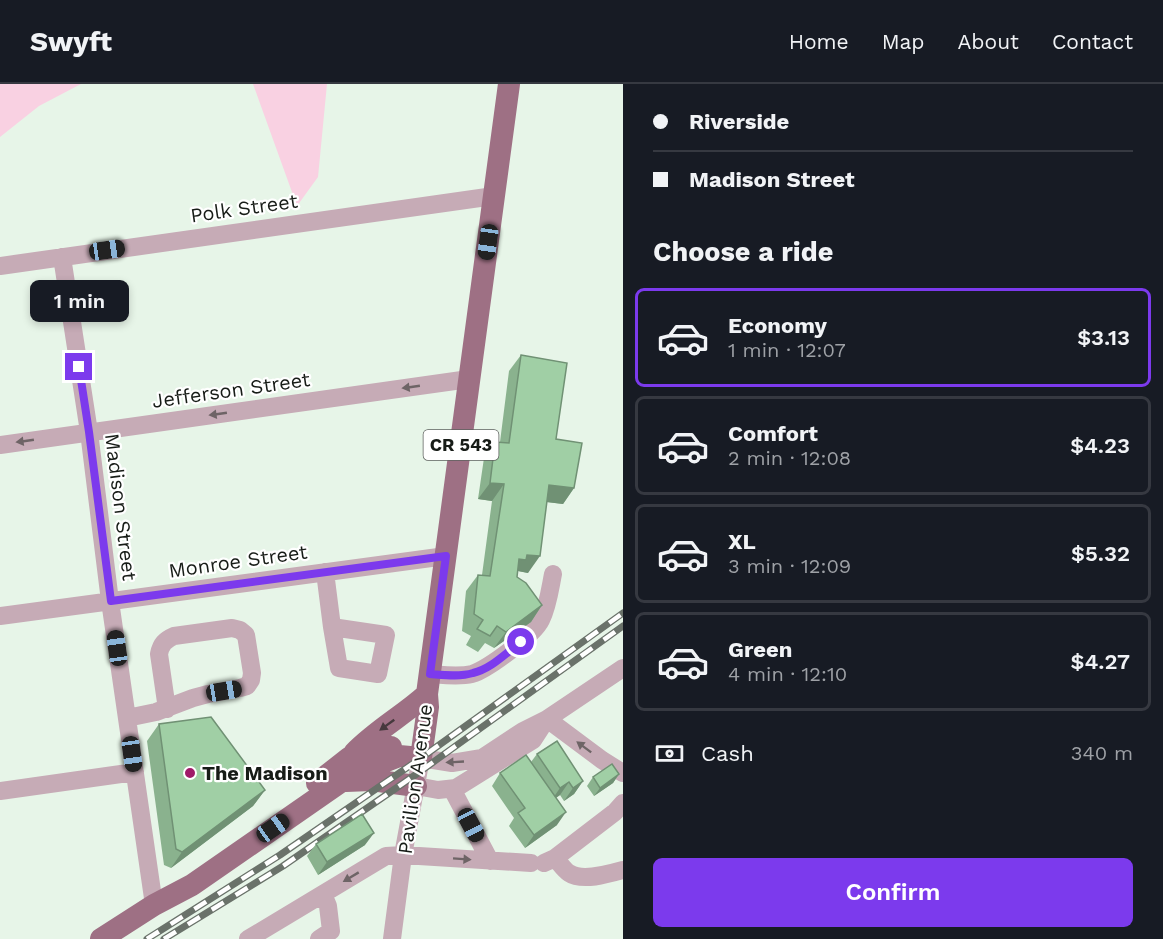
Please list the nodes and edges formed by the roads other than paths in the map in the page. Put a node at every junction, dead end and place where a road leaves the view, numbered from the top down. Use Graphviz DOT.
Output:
graph roads {
  1 [pos="509,84"];
  2 [pos="494,196"];
  3 [pos="62,257"];
  4 [pos="0,266"];
  5 [pos="469,379"];
  6 [pos="89,432"];
  7 [pos="0,445"];
  8 [pos="446,556"];
  9 [pos="325,572"];
  10 [pos="553,574"];
  11 [pos="111,601"];
  12 [pos="0,616"];
  13 [pos="332,627"];
  14 [pos="623,668"];
  15 [pos="429,684"];
  16 [pos="167,709"];
  17 [pos="127,718"];
  18 [pos="547,719"];
  19 [pos="349,758"];
  20 [pos="421,758"];
  21 [pos="135,772"];
  22 [pos="623,773"];
  23 [pos="342,781"];
  24 [pos="416,786"];
  25 [pos="452,789"];
  26 [pos="0,791"];
  27 [pos="621,808"];
  28 [pos="403,855"];
  29 [pos="490,861"];
  30 [pos="543,861"];
  31 [pos="623,870"];
  32 [pos="323,894"];
  33 [pos="154,905"];
  34 [pos="101,939"];
  35 [pos="248,939"];
  36 [pos="319,939"];
  37 [pos="392,939"];
  1 -- 2 [label="main road, Pavilion Avenue / CR 543"];
  2 -- 3 [label="street, Polk Street"];
  2 -- 5 [label="main road, Pavilion Avenue / CR 543"];
  3 -- 4 [label="street, Polk Street"];
  3 -- 6 [label="street, Madison Street"];
  5 -- 6 [label="street, Jefferson Street, one-way"];
  5 -- 8 [label="main road, Pavilion Avenue / CR 543"];
  6 -- 7 [label="street, Jefferson Street, one-way"];
  6 -- 11 [label="street, Madison Street"];
  8 -- 9 [label="street, Monroe Street"];
  8 -- 15 [label="main road, Pavilion Avenue / CR 543"];
  9 -- 11 [label="street, Monroe Street"];
  9 -- 13 [label="street"];
  10 -- 15 [label="street"];
  11 -- 12 [label="street, Monroe Street"];
  11 -- 17 [label="street, Madison Street"];
  14 -- 18 [label="street"];
  15 -- 19 [label="main road, one-way"];
  15 -- 20 [label="main road, Pavilion Avenue / CR 543"];
  16 -- 16 [label="street"];
  16 -- 17 [label="street"];
  17 -- 21 [label="street, Madison Street"];
  18 -- 20 [label="street, one-way"];
  22 -- 18 [label="street, one-way"];
  18 -- 25 [label="street"];
  19 -- 20 [label="main road"];
  19 -- 33 [label="main road"];
  20 -- 23 [label="main road"];
  20 -- 24 [label="street, Pavilion Avenue"];
  21 -- 26 [label="street"];
  21 -- 33 [label="street, Madison Street"];
  23 -- 24 [label="main road"];
  23 -- 33 [label="main road"];
  24 -- 25 [label="street"];
  24 -- 28 [label="street, Pavilion Avenue"];
  25 -- 29 [label="street"];
  27 -- 30 [label="street"];
  28 -- 29 [label="street, one-way"];
  28 -- 32 [label="street, one-way"];
  28 -- 37 [label="street, Pavilion Avenue"];
  29 -- 30 [label="street"];
  30 -- 31 [label="street"];
  32 -- 35 [label="street"];
  32 -- 36 [label="street"];
  33 -- 34 [label="main road"];
}
